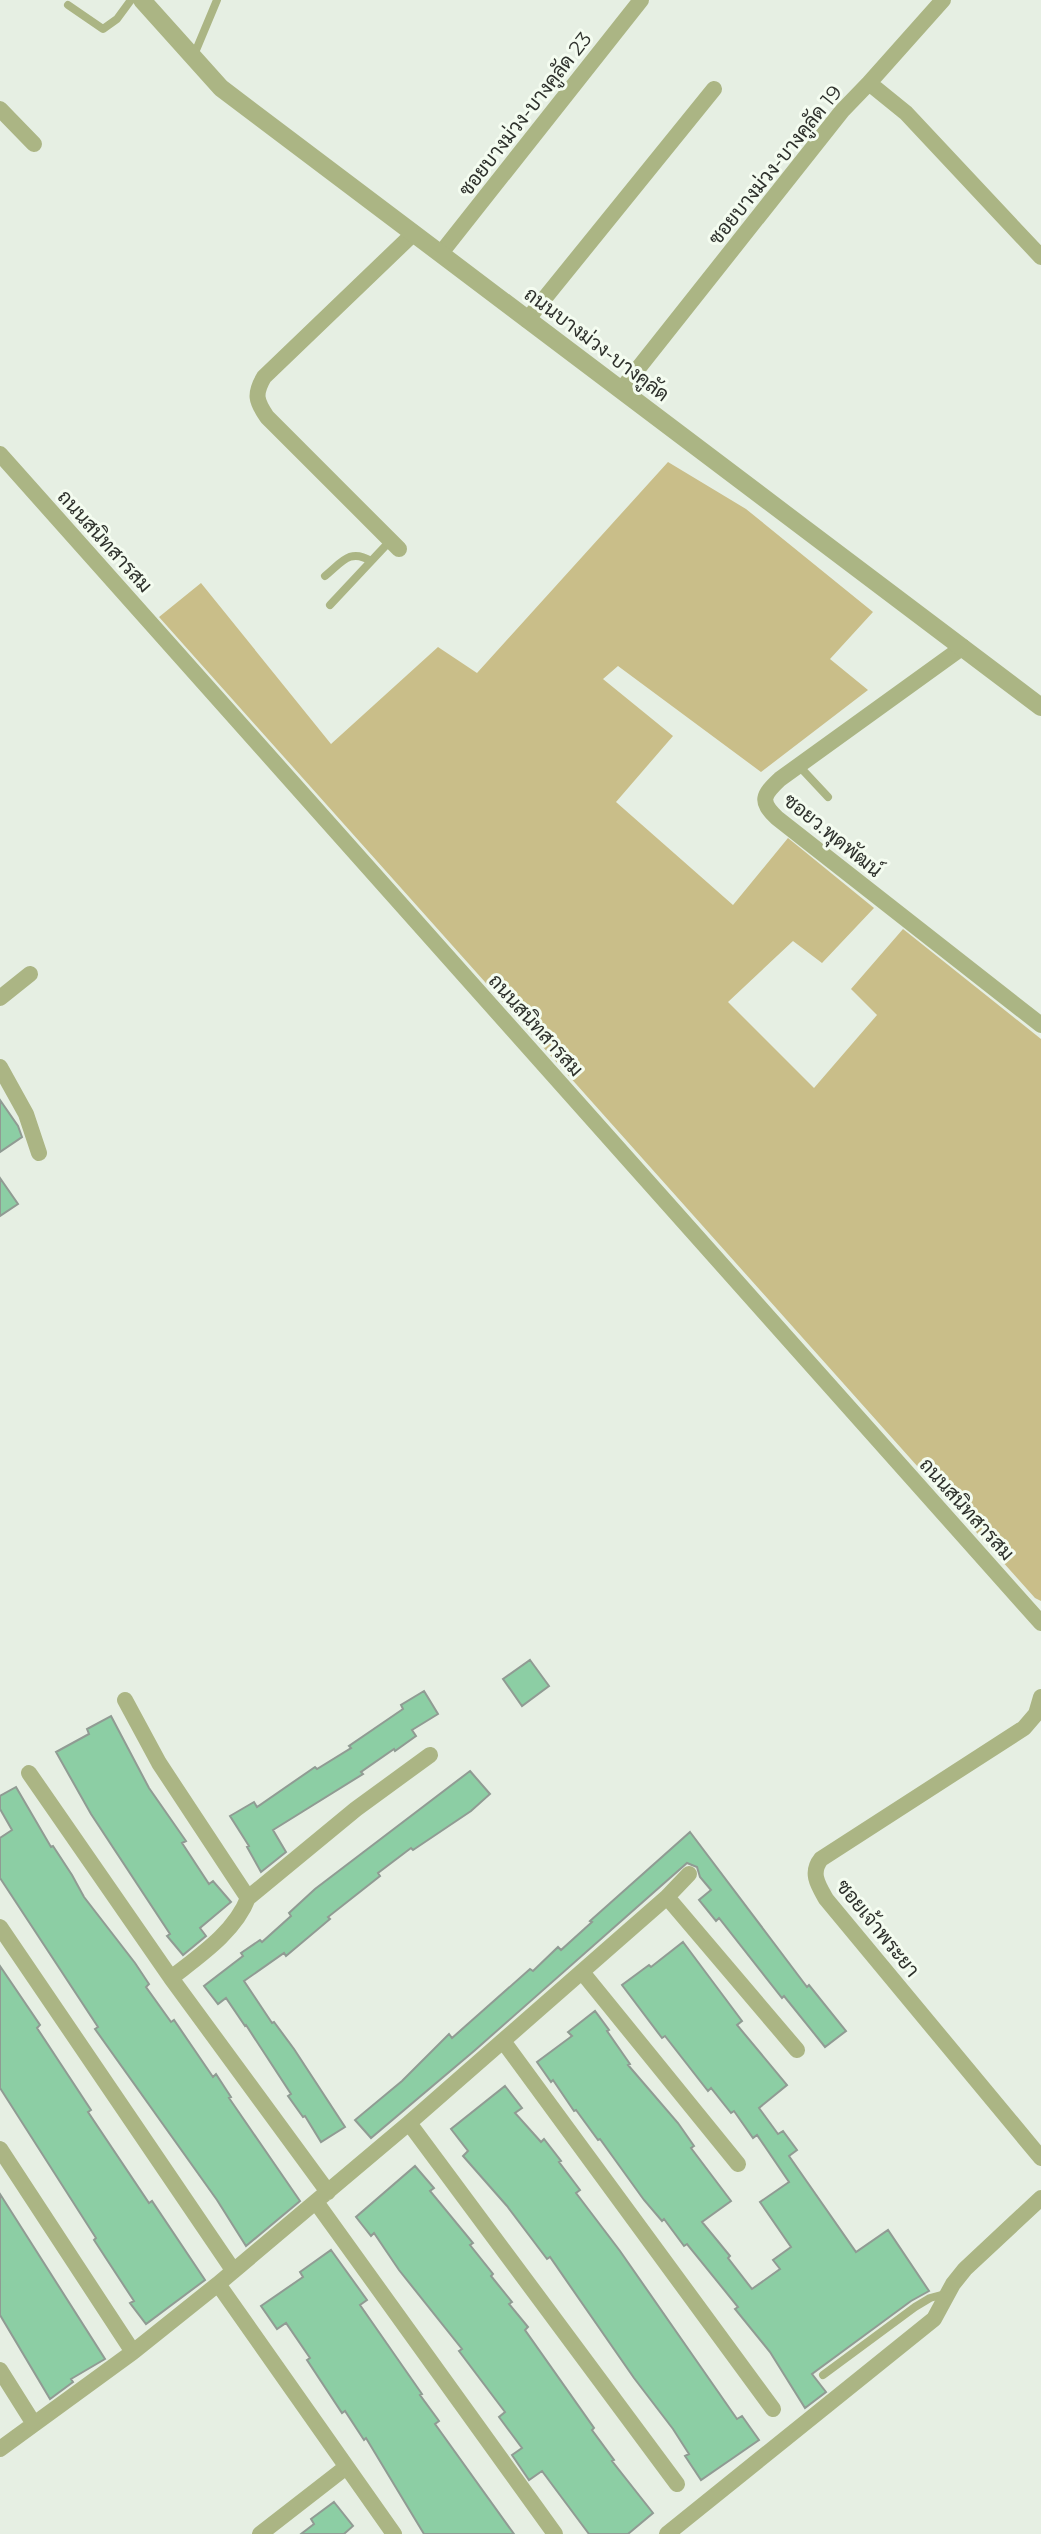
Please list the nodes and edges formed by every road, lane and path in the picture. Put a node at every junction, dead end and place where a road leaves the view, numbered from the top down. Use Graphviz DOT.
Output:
graph roads {
  1 [pos="131,0"];
  2 [pos="142,0"];
  3 [pos="217,0"];
  4 [pos="618,0"];
  5 [pos="943,0"];
  6 [pos="68,5"];
  7 [pos="637,6"];
  8 [pos="193,57"];
  9 [pos="869,83"];
  10 [pos="714,89"];
  11 [pos="0,109"];
  12 [pos="34,144"];
  13 [pos="414,233"];
  14 [pos="441,253"];
  15 [pos="1041,257"];
  16 [pos="527,320"];
  17 [pos="621,390"];
  18 [pos="0,454"];
  19 [pos="394,545"];
  20 [pos="371,561"];
  21 [pos="325,576"];
  22 [pos="330,605"];
  23 [pos="963,647"];
  24 [pos="1041,707"];
  25 [pos="799,766"];
  26 [pos="828,797"];
  27 [pos="30,974"];
  28 [pos="0,998"];
  29 [pos="1041,1025"];
  30 [pos="0,1067"];
  31 [pos="39,1153"];
  32 [pos="1041,1623"];
  33 [pos="1041,1697"];
  34 [pos="125,1700"];
  35 [pos="430,1755"];
  36 [pos="29,1773"];
  37 [pos="689,1874"];
  38 [pos="667,1897"];
  39 [pos="248,1898"];
  40 [pos="0,1927"];
  41 [pos="582,1972"];
  42 [pos="171,1978"];
  43 [pos="503,2041"];
  44 [pos="797,2050"];
  45 [pos="409,2123"];
  46 [pos="0,2149"];
  47 [pos="1041,2158"];
  48 [pos="738,2164"];
  49 [pos="322,2197"];
  50 [pos="1041,2198"];
  51 [pos="233,2270"];
  52 [pos="218,2284"];
  53 [pos="948,2293"];
  54 [pos="133,2352"];
  55 [pos="852,2355"];
  56 [pos="0,2370"];
  57 [pos="866,2374"];
  58 [pos="823,2375"];
  59 [pos="773,2409"];
  60 [pos="34,2424"];
  61 [pos="0,2449"];
  62 [pos="345,2468"];
  63 [pos="677,2484"];
  64 [pos="260,2534"];
  65 [pos="394,2534"];
  66 [pos="555,2534"];
  67 [pos="667,2534"];
  1 -- 6 [label="lane"];
  2 -- 8 [label="street, ถนนบางม่วง-บางคูลัด"];
  3 -- 8 [label="lane"];
  4 -- 7 [label="street"];
  5 -- 9 [label="street"];
  7 -- 14 [label="street, ซอยบางม่วง-บางคูลัด 23"];
  8 -- 13 [label="street, ถนนบางม่วง-บางคูลัด"];
  9 -- 15 [label="street, ซอยบางม่วง-บางคูลัด 19"];
  9 -- 17 [label="street, ซอยบางม่วง-บางคูลัด 19"];
  10 -- 16 [label="street"];
  11 -- 12 [label="street"];
  13 -- 14 [label="street, ถนนบางม่วง-บางคูลัด"];
  13 -- 19 [label="street"];
  14 -- 16 [label="street, ถนนบางม่วง-บางคูลัด"];
  16 -- 17 [label="street, ถนนบางม่วง-บางคูลัด"];
  17 -- 23 [label="street, ถนนบางม่วง-บางคูลัด"];
  18 -- 32 [label="street, ถนนสนิทสารสม"];
  19 -- 20 [label="lane"];
  20 -- 21 [label="lane"];
  20 -- 22 [label="lane"];
  23 -- 24 [label="street, ถนนบางม่วง-บางคูลัด"];
  23 -- 25 [label="street, ซอยว.พุดพัฒน์"];
  25 -- 26 [label="lane"];
  25 -- 29 [label="street, ซอยว.พุดพัฒน์"];
  27 -- 28 [label="street"];
  30 -- 31 [label="street"];
  33 -- 47 [label="street, ซอยเจ้าพระยา"];
  34 -- 39 [label="street"];
  35 -- 39 [label="street"];
  36 -- 42 [label="street"];
  37 -- 38 [label="street"];
  38 -- 41 [label="street"];
  38 -- 44 [label="street"];
  39 -- 42 [label="street"];
  40 -- 51 [label="street"];
  41 -- 43 [label="street"];
  41 -- 48 [label="street"];
  42 -- 49 [label="street"];
  43 -- 45 [label="street"];
  43 -- 59 [label="street"];
  45 -- 49 [label="street"];
  45 -- 63 [label="street"];
  46 -- 54 [label="street"];
  49 -- 51 [label="street"];
  49 -- 66 [label="street"];
  50 -- 53 [label="street"];
  51 -- 52 [label="street"];
  52 -- 54 [label="street"];
  52 -- 62 [label="street"];
  53 -- 55 [label="lane"];
  53 -- 57 [label="street"];
  54 -- 60 [label="street"];
  55 -- 57 [label="lane"];
  55 -- 58 [label="lane"];
  56 -- 60 [label="street"];
  57 -- 67 [label="street"];
  60 -- 61 [label="street"];
  62 -- 64 [label="street"];
  62 -- 65 [label="street"];
}
